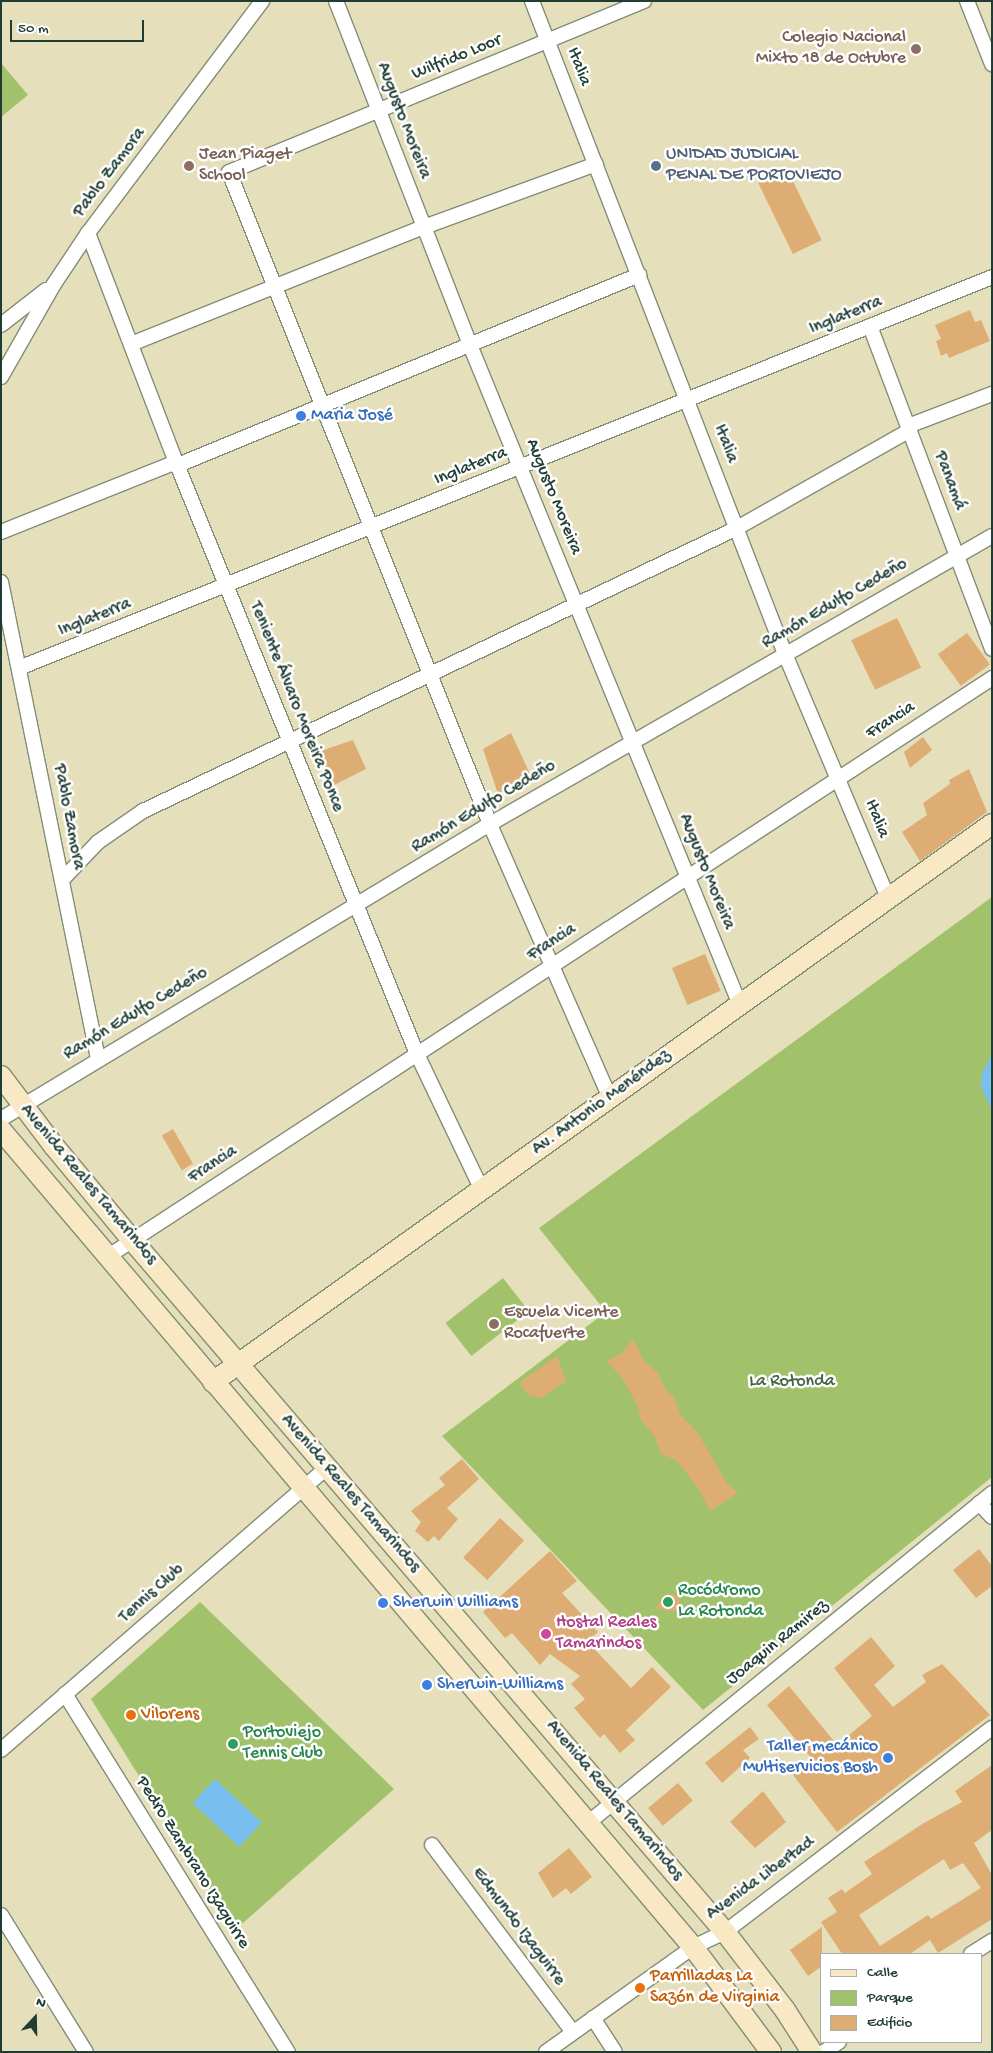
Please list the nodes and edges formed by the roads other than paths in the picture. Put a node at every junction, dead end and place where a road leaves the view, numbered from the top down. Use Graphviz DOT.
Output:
graph roads {
  1 [pos="262,1"];
  2 [pos="336,1"];
  3 [pos="532,1"];
  4 [pos="644,1"];
  5 [pos="970,2"];
  6 [pos="548,40"];
  7 [pos="992,64"];
  8 [pos="379,110"];
  9 [pos="596,164"];
  10 [pos="424,227"];
  11 [pos="88,233"];
  12 [pos="639,275"];
  13 [pos="992,277"];
  14 [pos="54,284"];
  15 [pos="276,287"];
  16 [pos="1,325"];
  17 [pos="870,326"];
  18 [pos="131,344"];
  19 [pos="470,344"];
  20 [pos="1,376"];
  21 [pos="992,394"];
  22 [pos="688,400"];
  23 [pos="322,405"];
  24 [pos="909,428"];
  25 [pos="177,463"];
  26 [pos="520,467"];
  27 [pos="372,527"];
  28 [pos="737,528"];
  29 [pos="1,532"];
  30 [pos="992,536"];
  31 [pos="957,556"];
  32 [pos="227,585"];
  33 [pos="2,589"];
  34 [pos="576,604"];
  35 [pos="992,649"];
  36 [pos="785,654"];
  37 [pos="19,668"];
  38 [pos="431,673"];
  39 [pos="992,678"];
  40 [pos="290,740"];
  41 [pos="633,741"];
  42 [pos="839,778"];
  43 [pos="490,824"];
  44 [pos="992,824"];
  45 [pos="687,877"];
  46 [pos="62,880"];
  47 [pos="888,898"];
  48 [pos="356,905"];
  49 [pos="552,966"];
  50 [pos="740,1005"];
  51 [pos="417,1054"];
  52 [pos="98,1059"];
  53 [pos="1,1076"];
  54 [pos="610,1098"];
  55 [pos="21,1105"];
  56 [pos="1,1119"];
  57 [pos="1,1130"];
  58 [pos="482,1190"];
  59 [pos="132,1240"];
  60 [pos="107,1257"];
  61 [pos="238,1364"];
  62 [pos="213,1382"];
  63 [pos="328,1467"];
  64 [pos="303,1487"];
  65 [pos="992,1493"];
  66 [pos="980,1503"];
  67 [pos="992,1517"];
  68 [pos="65,1694"];
  69 [pos="992,1728"];
  70 [pos="1,1750"];
  71 [pos="614,1801"];
  72 [pos="588,1823"];
  73 [pos="432,1845"];
  74 [pos="1,1916"];
  75 [pos="725,1932"];
  76 [pos="992,1940"];
  77 [pos="693,1947"];
  78 [pos="972,1953"];
  79 [pos="593,2018"];
  80 [pos="573,2032"];
  81 [pos="838,2043"];
  82 [pos="86,2052"];
  83 [pos="288,2052"];
  84 [pos="546,2052"];
  85 [pos="615,2052"];
  86 [pos="771,2052"];
  87 [pos="812,2052"];
  88 [pos="824,2052"];
  1 -- 11 [label="street, Pablo Zamora"];
  2 -- 8 [label="street, Augusto Moreira"];
  3 -- 6 [label="street, Italia"];
  4 -- 6 [label="street, Wilfrido Loor"];
  5 -- 7 [label="street"];
  6 -- 8 [label="street, Wilfrido Loor"];
  6 -- 9 [label="street, Italia"];
  8 -- 10 [label="street, Augusto Moreira"];
  8 -- 15 [label="street, Wilfrido Loor"];
  9 -- 10 [label="street"];
  9 -- 12 [label="street, Italia"];
  10 -- 15 [label="street"];
  10 -- 19 [label="street, Augusto Moreira"];
  11 -- 14 [label="street, Pablo Zamora"];
  11 -- 18 [label="street, Teniente Álvaro Moreira Ponce"];
  12 -- 19 [label="street"];
  12 -- 22 [label="street, Italia"];
  13 -- 17 [label="street, Inglaterra"];
  14 -- 16 [label="street"];
  14 -- 20 [label="street, Pablo Zamora"];
  15 -- 18 [label="street"];
  15 -- 23 [label="street"];
  17 -- 22 [label="street, Inglaterra"];
  17 -- 24 [label="street, Panamá"];
  18 -- 25 [label="street, Teniente Álvaro Moreira Ponce"];
  19 -- 23 [label="street"];
  19 -- 26 [label="street, Augusto Moreira"];
  21 -- 24 [label="street"];
  22 -- 26 [label="street, Inglaterra"];
  22 -- 28 [label="street, Italia"];
  23 -- 25 [label="street"];
  23 -- 27 [label="street"];
  24 -- 28 [label="street"];
  24 -- 31 [label="street, Panamá"];
  25 -- 29 [label="street"];
  25 -- 32 [label="street, Teniente Álvaro Moreira Ponce"];
  26 -- 27 [label="street, Inglaterra"];
  26 -- 34 [label="street, Augusto Moreira"];
  27 -- 32 [label="street, Inglaterra"];
  27 -- 38 [label="street"];
  28 -- 34 [label="street"];
  28 -- 36 [label="street, Italia"];
  30 -- 31 [label="street, Ramón Edulfo Cedeño"];
  31 -- 35 [label="street, Panamá"];
  31 -- 36 [label="street, Ramón Edulfo Cedeño"];
  32 -- 37 [label="street, Inglaterra"];
  32 -- 40 [label="street, Teniente Álvaro Moreira Ponce"];
  33 -- 37 [label="street, Pablo Zamora"];
  34 -- 38 [label="street"];
  34 -- 41 [label="street, Augusto Moreira"];
  36 -- 41 [label="street, Ramón Edulfo Cedeño"];
  36 -- 42 [label="street, Italia"];
  37 -- 46 [label="street, Pablo Zamora"];
  38 -- 40 [label="street"];
  38 -- 43 [label="street"];
  39 -- 42 [label="street, Francia"];
  40 -- 46 [label="street"];
  40 -- 48 [label="street, Teniente Álvaro Moreira Ponce"];
  41 -- 43 [label="street, Ramón Edulfo Cedeño"];
  41 -- 45 [label="street, Augusto Moreira"];
  42 -- 45 [label="street, Francia"];
  42 -- 47 [label="street, Italia"];
  43 -- 48 [label="street, Ramón Edulfo Cedeño"];
  43 -- 49 [label="street"];
  44 -- 47 [label="main road, Av. Antonio Menéndez"];
  45 -- 49 [label="street, Francia"];
  45 -- 50 [label="street, Augusto Moreira"];
  46 -- 52 [label="street, Pablo Zamora"];
  47 -- 50 [label="main road, Av. Antonio Menéndez"];
  48 -- 51 [label="street, Teniente Álvaro Moreira Ponce"];
  48 -- 52 [label="street, Ramón Edulfo Cedeño"];
  49 -- 51 [label="street, Francia"];
  49 -- 54 [label="street"];
  50 -- 54 [label="main road, Av. Antonio Menéndez"];
  51 -- 58 [label="street, Teniente Álvaro Moreira Ponce"];
  51 -- 59 [label="street, Francia"];
  52 -- 55 [label="street, Ramón Edulfo Cedeño"];
  53 -- 55 [label="main road, Avenida Reales Tamarindos"];
  54 -- 58 [label="main road, Av. Antonio Menéndez"];
  55 -- 56 [label="street, Ramón Edulfo Cedeño"];
  55 -- 59 [label="main road, Avenida Reales Tamarindos"];
  57 -- 60 [label="main road, Avenida Reales Tamarindos"];
  58 -- 61 [label="main road, Av. Antonio Menéndez"];
  59 -- 60 [label="street, Francia"];
  59 -- 61 [label="main road, Avenida Reales Tamarindos"];
  60 -- 62 [label="main road, Avenida Reales Tamarindos"];
  61 -- 62 [label="main road, Av. Antonio Menéndez"];
  61 -- 63 [label="main road, Avenida Reales Tamarindos"];
  62 -- 64 [label="main road, Avenida Reales Tamarindos"];
  63 -- 64 [label="street, Tennis Club"];
  63 -- 71 [label="main road, Avenida Reales Tamarindos"];
  64 -- 68 [label="street, Tennis Club"];
  64 -- 72 [label="main road, Avenida Reales Tamarindos"];
  65 -- 66 [label="street, Joaquin Ramirez"];
  66 -- 67 [label="street"];
  66 -- 71 [label="street, Joaquin Ramirez"];
  68 -- 70 [label="street, Tennis Club"];
  68 -- 83 [label="street, Pedro Zambrano Izaguirre"];
  69 -- 75 [label="street, Avenida Libertad"];
  71 -- 72 [label="street, Joaquin Ramirez"];
  71 -- 75 [label="main road, Avenida Reales Tamarindos"];
  72 -- 77 [label="main road, Avenida Reales Tamarindos"];
  73 -- 80 [label="street, Edmundo Izaguirre"];
  74 -- 82 [label="street"];
  75 -- 77 [label="street, Avenida Libertad"];
  75 -- 87 [label="main road, Avenida Reales Tamarindos"];
  76 -- 78 [label="street"];
  77 -- 79 [label="street, Avenida Libertad"];
  77 -- 86 [label="main road, Avenida Reales Tamarindos"];
  79 -- 80 [label="street, Avenida Libertad"];
  79 -- 85 [label="street"];
  80 -- 84 [label="street, Avenida Libertad"];
  81 -- 88 [label="street"];
}
